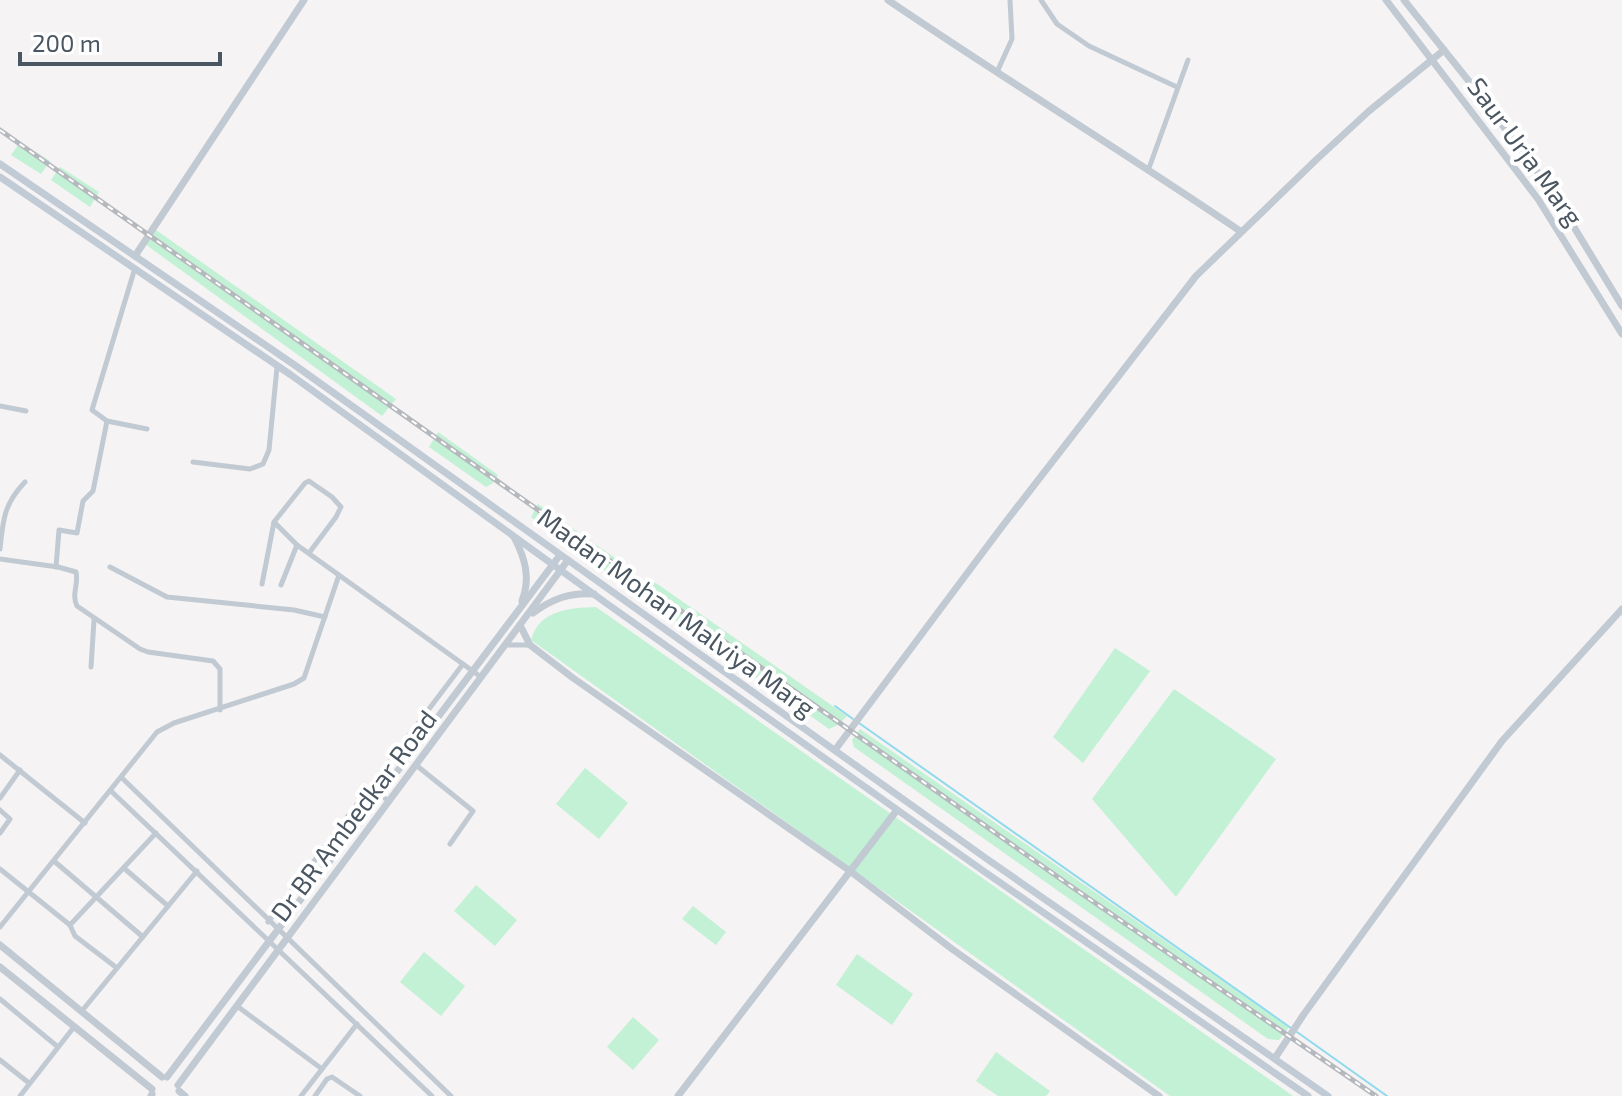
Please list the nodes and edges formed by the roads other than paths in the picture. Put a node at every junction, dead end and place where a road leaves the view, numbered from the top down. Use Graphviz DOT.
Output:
graph roads {
  1 [pos="304,0"];
  2 [pos="888,0"];
  3 [pos="1010,0"];
  4 [pos="1041,0"];
  5 [pos="1386,0"];
  6 [pos="1404,0"];
  7 [pos="1444,50"];
  8 [pos="1188,60"];
  9 [pos="1432,60"];
  10 [pos="996,73"];
  11 [pos="1177,87"];
  12 [pos="0,164"];
  13 [pos="1149,168"];
  14 [pos="0,177"];
  15 [pos="1240,231"];
  16 [pos="135,256"];
  17 [pos="135,268"];
  18 [pos="1622,306"];
  19 [pos="1622,334"];
  20 [pos="278,366"];
  21 [pos="0,406"];
  22 [pos="26,411"];
  23 [pos="107,421"];
  24 [pos="147,429"];
  25 [pos="193,462"];
  26 [pos="25,482"];
  27 [pos="0,493"];
  28 [pos="10,497"];
  29 [pos="274,522"];
  30 [pos="513,536"];
  31 [pos="297,545"];
  32 [pos="0,549"];
  33 [pos="309,553"];
  34 [pos="560,555"];
  35 [pos="0,559"];
  36 [pos="568,560"];
  37 [pos="553,564"];
  38 [pos="56,567"];
  39 [pos="110,567"];
  40 [pos="561,570"];
  41 [pos="339,575"];
  42 [pos="262,584"];
  43 [pos="281,585"];
  44 [pos="594,594"];
  45 [pos="1622,609"];
  46 [pos="518,611"];
  47 [pos="325,617"];
  48 [pos="94,620"];
  49 [pos="523,621"];
  50 [pos="508,645"];
  51 [pos="530,645"];
  52 [pos="463,664"];
  53 [pos="91,667"];
  54 [pos="473,671"];
  55 [pos="482,678"];
  56 [pos="220,710"];
  57 [pos="835,750"];
  58 [pos="0,755"];
  59 [pos="416,765"];
  60 [pos="20,770"];
  61 [pos="122,778"];
  62 [pos="369,788"];
  63 [pos="111,791"];
  64 [pos="380,795"];
  65 [pos="0,798"];
  66 [pos="389,801"];
  67 [pos="0,810"];
  68 [pos="897,810"];
  69 [pos="85,823"];
  70 [pos="0,833"];
  71 [pos="156,833"];
  72 [pos="450,844"];
  73 [pos="54,861"];
  74 [pos="0,869"];
  75 [pos="125,869"];
  76 [pos="197,871"];
  77 [pos="850,871"];
  78 [pos="28,892"];
  79 [pos="98,898"];
  80 [pos="168,906"];
  81 [pos="268,922"];
  82 [pos="70,925"];
  83 [pos="0,927"];
  84 [pos="278,931"];
  85 [pos="143,937"];
  86 [pos="286,939"];
  87 [pos="270,941"];
  88 [pos="0,945"];
  89 [pos="279,949"];
  90 [pos="0,967"];
  91 [pos="117,968"];
  92 [pos="0,999"];
  93 [pos="237,1006"];
  94 [pos="357,1007"];
  95 [pos="81,1012"];
  96 [pos="350,1017"];
  97 [pos="357,1024"];
  98 [pos="74,1027"];
  99 [pos="58,1047"];
  100 [pos="1275,1058"];
  101 [pos="0,1060"];
  102 [pos="322,1069"];
  103 [pos="165,1077"];
  104 [pos="29,1083"];
  105 [pos="180,1092"];
  106 [pos="351,1093"];
  107 [pos="152,1094"];
  108 [pos="20,1096"];
  109 [pos="301,1096"];
  110 [pos="315,1096"];
  111 [pos="360,1096"];
  112 [pos="432,1096"];
  113 [pos="451,1096"];
  114 [pos="678,1096"];
  115 [pos="1159,1096"];
  116 [pos="1308,1096"];
  117 [pos="1328,1096"];
  1 -- 16 [label="street"];
  2 -- 10 [label="street"];
  3 -- 10 [label="street"];
  4 -- 11 [label="street"];
  5 -- 9 [label="street, Saur Urja Marg"];
  6 -- 7 [label="street, Saur Urja Marg"];
  7 -- 9 [label="street"];
  7 -- 18 [label="street, Saur Urja Marg"];
  8 -- 11 [label="street"];
  9 -- 15 [label="street"];
  9 -- 19 [label="street, Saur Urja Marg"];
  10 -- 13 [label="street"];
  11 -- 13 [label="street"];
  12 -- 16 [label="main road, Madan Mohan Malviya Marg"];
  13 -- 15 [label="street"];
  14 -- 17 [label="main road, Madan Mohan Malviya Marg"];
  15 -- 57 [label="street"];
  16 -- 34 [label="main road, Madan Mohan Malviya Marg"];
  17 -- 20 [label="main road, Madan Mohan Malviya Marg"];
  17 -- 23 [label="street"];
  20 -- 25 [label="street"];
  20 -- 30 [label="main road, Madan Mohan Malviya Marg"];
  21 -- 22 [label="street"];
  23 -- 24 [label="street"];
  23 -- 38 [label="street"];
  26 -- 28 [label="street"];
  27 -- 28 [label="street"];
  28 -- 32 [label="street"];
  29 -- 31 [label="street"];
  29 -- 33 [label="street"];
  29 -- 42 [label="street"];
  30 -- 37 [label="main road, Madan Mohan Malviya Marg"];
  30 -- 46 [label="street"];
  31 -- 33 [label="street"];
  31 -- 43 [label="street"];
  33 -- 41 [label="street"];
  34 -- 36 [label="main road, Madan Mohan Malviya Marg"];
  34 -- 37 [label="street, Dr BR Ambedkar Road"];
  35 -- 38 [label="street"];
  36 -- 40 [label="street, Dr BR Ambedkar Road"];
  36 -- 57 [label="main road, Madan Mohan Malviya Marg"];
  37 -- 40 [label="main road, Madan Mohan Malviya Marg"];
  37 -- 46 [label="street, Dr BR Ambedkar Road"];
  38 -- 48 [label="street"];
  39 -- 47 [label="street"];
  40 -- 44 [label="main road, Madan Mohan Malviya Marg"];
  40 -- 49 [label="street, Dr BR Ambedkar Road"];
  41 -- 47 [label="street"];
  41 -- 52 [label="street"];
  44 -- 49 [label="street"];
  44 -- 68 [label="main road, Madan Mohan Malviya Marg"];
  45 -- 100 [label="street"];
  46 -- 54 [label="street, Dr BR Ambedkar Road"];
  47 -- 56 [label="street"];
  48 -- 53 [label="street"];
  48 -- 56 [label="street"];
  49 -- 50 [label="street, Dr BR Ambedkar Road"];
  49 -- 51 [label="street"];
  50 -- 51 [label="street"];
  50 -- 55 [label="street, Dr BR Ambedkar Road"];
  51 -- 77 [label="street"];
  52 -- 54 [label="street"];
  52 -- 62 [label="street"];
  54 -- 55 [label="street"];
  54 -- 64 [label="street, Dr BR Ambedkar Road"];
  55 -- 59 [label="street, Dr BR Ambedkar Road"];
  56 -- 61 [label="street"];
  57 -- 100 [label="main road, Madan Mohan Malviya Marg"];
  58 -- 60 [label="street"];
  59 -- 66 [label="street, Dr BR Ambedkar Road"];
  59 -- 72 [label="street"];
  60 -- 65 [label="street"];
  60 -- 69 [label="street"];
  61 -- 63 [label="street"];
  61 -- 81 [label="street"];
  62 -- 64 [label="street"];
  62 -- 81 [label="street"];
  63 -- 69 [label="street"];
  63 -- 71 [label="street"];
  64 -- 66 [label="street"];
  64 -- 84 [label="street, Dr BR Ambedkar Road"];
  66 -- 86 [label="street, Dr BR Ambedkar Road"];
  67 -- 70 [label="street"];
  68 -- 77 [label="street"];
  68 -- 116 [label="main road, Madan Mohan Malviya Marg"];
  69 -- 73 [label="street"];
  71 -- 75 [label="street"];
  71 -- 76 [label="street"];
  73 -- 78 [label="street"];
  73 -- 79 [label="street"];
  74 -- 78 [label="street"];
  75 -- 79 [label="street"];
  75 -- 80 [label="street"];
  76 -- 80 [label="street"];
  76 -- 87 [label="street"];
  77 -- 114 [label="street"];
  77 -- 115 [label="street"];
  78 -- 82 [label="street"];
  78 -- 83 [label="street"];
  79 -- 82 [label="street"];
  79 -- 85 [label="street"];
  80 -- 85 [label="street"];
  81 -- 84 [label="street"];
  82 -- 91 [label="street"];
  84 -- 86 [label="street"];
  84 -- 87 [label="street, Dr BR Ambedkar Road"];
  85 -- 91 [label="street"];
  86 -- 89 [label="street, Dr BR Ambedkar Road"];
  86 -- 94 [label="street"];
  87 -- 89 [label="street"];
  87 -- 103 [label="street, Dr BR Ambedkar Road"];
  88 -- 95 [label="street"];
  89 -- 93 [label="street, Dr BR Ambedkar Road"];
  89 -- 96 [label="street"];
  90 -- 98 [label="street"];
  91 -- 95 [label="street"];
  92 -- 99 [label="street"];
  93 -- 102 [label="street"];
  93 -- 105 [label="street, Dr BR Ambedkar Road"];
  94 -- 96 [label="street"];
  94 -- 113 [label="street"];
  95 -- 103 [label="street"];
  96 -- 97 [label="street"];
  97 -- 102 [label="street"];
  97 -- 112 [label="street"];
  98 -- 99 [label="street"];
  98 -- 107 [label="street"];
  99 -- 104 [label="street"];
  100 -- 117 [label="main road, Madan Mohan Malviya Marg"];
  101 -- 104 [label="street"];
  102 -- 109 [label="street"];
  103 -- 105 [label="street"];
  103 -- 107 [label="street, Dr BR Ambedkar Road"];
  104 -- 108 [label="street"];
  106 -- 110 [label="street"];
  106 -- 111 [label="street"];
}
